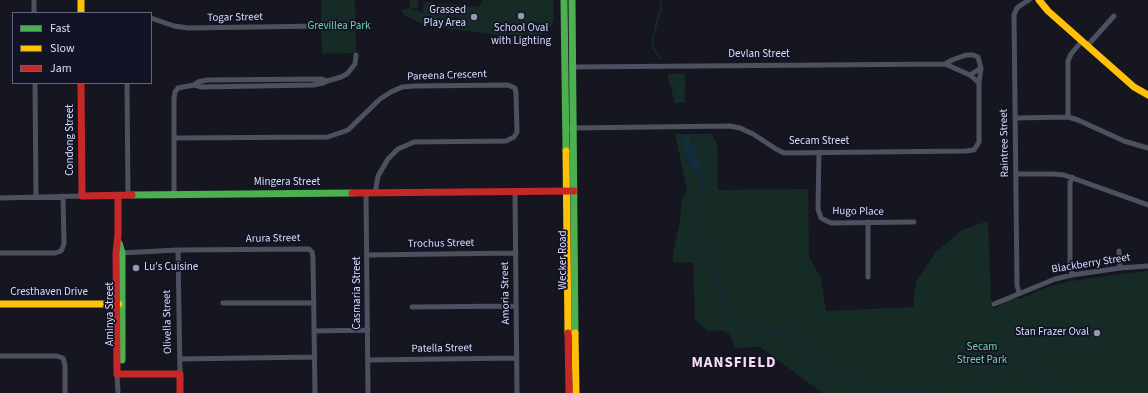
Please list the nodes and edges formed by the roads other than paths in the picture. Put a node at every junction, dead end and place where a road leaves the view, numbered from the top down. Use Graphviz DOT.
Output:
graph roads {
  1 [pos="34,0"];
  2 [pos="81,0"];
  3 [pos="564,0"];
  4 [pos="572,0"];
  5 [pos="1029,0"];
  6 [pos="1039,0"];
  7 [pos="34,12"];
  8 [pos="81,12"];
  9 [pos="1114,16"];
  10 [pos="152,18"];
  11 [pos="321,26"];
  12 [pos="1084,44"];
  13 [pos="356,55"];
  14 [pos="945,64"];
  15 [pos="573,67"];
  16 [pos="981,68"];
  17 [pos="970,75"];
  18 [pos="979,83"];
  19 [pos="35,84"];
  20 [pos="81,84"];
  21 [pos="127,84"];
  22 [pos="1148,95"];
  23 [pos="1068,117"];
  24 [pos="1015,118"];
  25 [pos="570,128"];
  26 [pos="174,138"];
  27 [pos="1148,148"];
  28 [pos="819,152"];
  29 [pos="1016,174"];
  30 [pos="1072,177"];
  31 [pos="570,191"];
  32 [pos="515,192"];
  33 [pos="366,194"];
  34 [pos="375,194"];
  35 [pos="36,196"];
  36 [pos="63,196"];
  37 [pos="82,196"];
  38 [pos="118,196"];
  39 [pos="128,196"];
  40 [pos="174,196"];
  41 [pos="0,198"];
  42 [pos="1148,205"];
  43 [pos="868,222"];
  44 [pos="914,222"];
  45 [pos="178,250"];
  46 [pos="1118,251"];
  47 [pos="0,252"];
  48 [pos="119,253"];
  49 [pos="515,253"];
  50 [pos="367,255"];
  51 [pos="1148,266"];
  52 [pos="1120,268"];
  53 [pos="1072,275"];
  54 [pos="868,277"];
  55 [pos="1019,293"];
  56 [pos="314,303"];
  57 [pos="0,304"];
  58 [pos="119,304"];
  59 [pos="223,304"];
  60 [pos="994,304"];
  61 [pos="516,306"];
  62 [pos="412,307"];
  63 [pos="368,330"];
  64 [pos="314,331"];
  65 [pos="0,356"];
  66 [pos="315,357"];
  67 [pos="517,358"];
  68 [pos="572,358"];
  69 [pos="180,359"];
  70 [pos="368,360"];
  71 [pos="119,374"];
  72 [pos="180,374"];
  73 [pos="65,393"];
  74 [pos="118,393"];
  75 [pos="180,393"];
  76 [pos="315,393"];
  77 [pos="368,393"];
  78 [pos="517,393"];
  79 [pos="569,393"];
  80 [pos="576,393"];
  1 -- 7 [label="street"];
  2 -- 8 [label="street"];
  3 -- 25 [label="street, Wecker Road"];
  4 -- 15 [label="street, Wecker Road"];
  5 -- 24 [label="street, Raintree Street"];
  6 -- 12 [label="street"];
  9 -- 12 [label="street"];
  10 -- 11 [label="street, Togar Street"];
  12 -- 22 [label="street"];
  12 -- 23 [label="street"];
  13 -- 26 [label="street"];
  14 -- 15 [label="street, Devlan Street"];
  14 -- 16 [label="street, Devlan Street"];
  14 -- 17 [label="street, Devlan Street"];
  15 -- 25 [label="street, Wecker Road"];
  16 -- 17 [label="street"];
  16 -- 18 [label="street"];
  17 -- 18 [label="street, Devlan Street"];
  18 -- 28 [label="street, Secam Street"];
  19 -- 35 [label="street"];
  20 -- 37 [label="street, Condong Street"];
  21 -- 39 [label="street"];
  23 -- 24 [label="street"];
  23 -- 27 [label="street"];
  24 -- 29 [label="street, Raintree Street"];
  25 -- 28 [label="street, Secam Street"];
  25 -- 31 [label="street, Wecker Road"];
  26 -- 34 [label="street, Pareena Crescent"];
  26 -- 40 [label="street"];
  28 -- 43 [label="street, Hugo Place"];
  29 -- 30 [label="street"];
  29 -- 55 [label="street, Raintree Street"];
  30 -- 42 [label="street"];
  30 -- 53 [label="street"];
  31 -- 32 [label="street, Mingera Street"];
  31 -- 68 [label="street, Wecker Road"];
  32 -- 34 [label="street, Mingera Street"];
  32 -- 49 [label="street, Amoria Street"];
  33 -- 34 [label="street, Mingera Street"];
  33 -- 40 [label="street, Mingera Street"];
  33 -- 50 [label="street, Casmaria Street"];
  35 -- 36 [label="street, Mingera Street"];
  35 -- 41 [label="street, Mingera Street"];
  36 -- 37 [label="street, Mingera Street"];
  36 -- 47 [label="street"];
  37 -- 38 [label="street, Mingera Street"];
  38 -- 39 [label="street, Mingera Street"];
  38 -- 48 [label="street, Aminya Street"];
  39 -- 40 [label="street, Mingera Street"];
  43 -- 44 [label="street, Hugo Place"];
  43 -- 54 [label="street"];
  45 -- 48 [label="street, Arura Street"];
  45 -- 56 [label="street, Arura Street"];
  45 -- 69 [label="street, Olivella Street"];
  46 -- 52 [label="street"];
  48 -- 58 [label="street, Aminya Street"];
  49 -- 50 [label="street, Trochus Street"];
  49 -- 61 [label="street, Amoria Street"];
  50 -- 63 [label="street, Casmaria Street"];
  51 -- 52 [label="street, Blackberry Street"];
  52 -- 53 [label="street, Blackberry Street"];
  53 -- 55 [label="street, Blackberry Street"];
  55 -- 60 [label="street, Blackberry Street"];
  56 -- 59 [label="street"];
  56 -- 64 [label="street, Arura Street"];
  57 -- 58 [label="street, Cresthaven Drive"];
  58 -- 71 [label="street, Aminya Street"];
  61 -- 62 [label="street"];
  61 -- 67 [label="street, Amoria Street"];
  63 -- 64 [label="street"];
  63 -- 70 [label="street, Casmaria Street"];
  64 -- 66 [label="street, Arura Street"];
  65 -- 73 [label="street"];
  66 -- 69 [label="street"];
  66 -- 76 [label="street, Arura Street"];
  67 -- 70 [label="street, Patella Street"];
  67 -- 78 [label="street, Amoria Street"];
  68 -- 79 [label="street, Wecker Road"];
  68 -- 80 [label="street, Wecker Road"];
  69 -- 72 [label="street, Olivella Street"];
  70 -- 77 [label="street, Casmaria Street"];
  71 -- 72 [label="street"];
  71 -- 74 [label="street, Aminya Street"];
  72 -- 75 [label="street, Olivella Street"];
}
